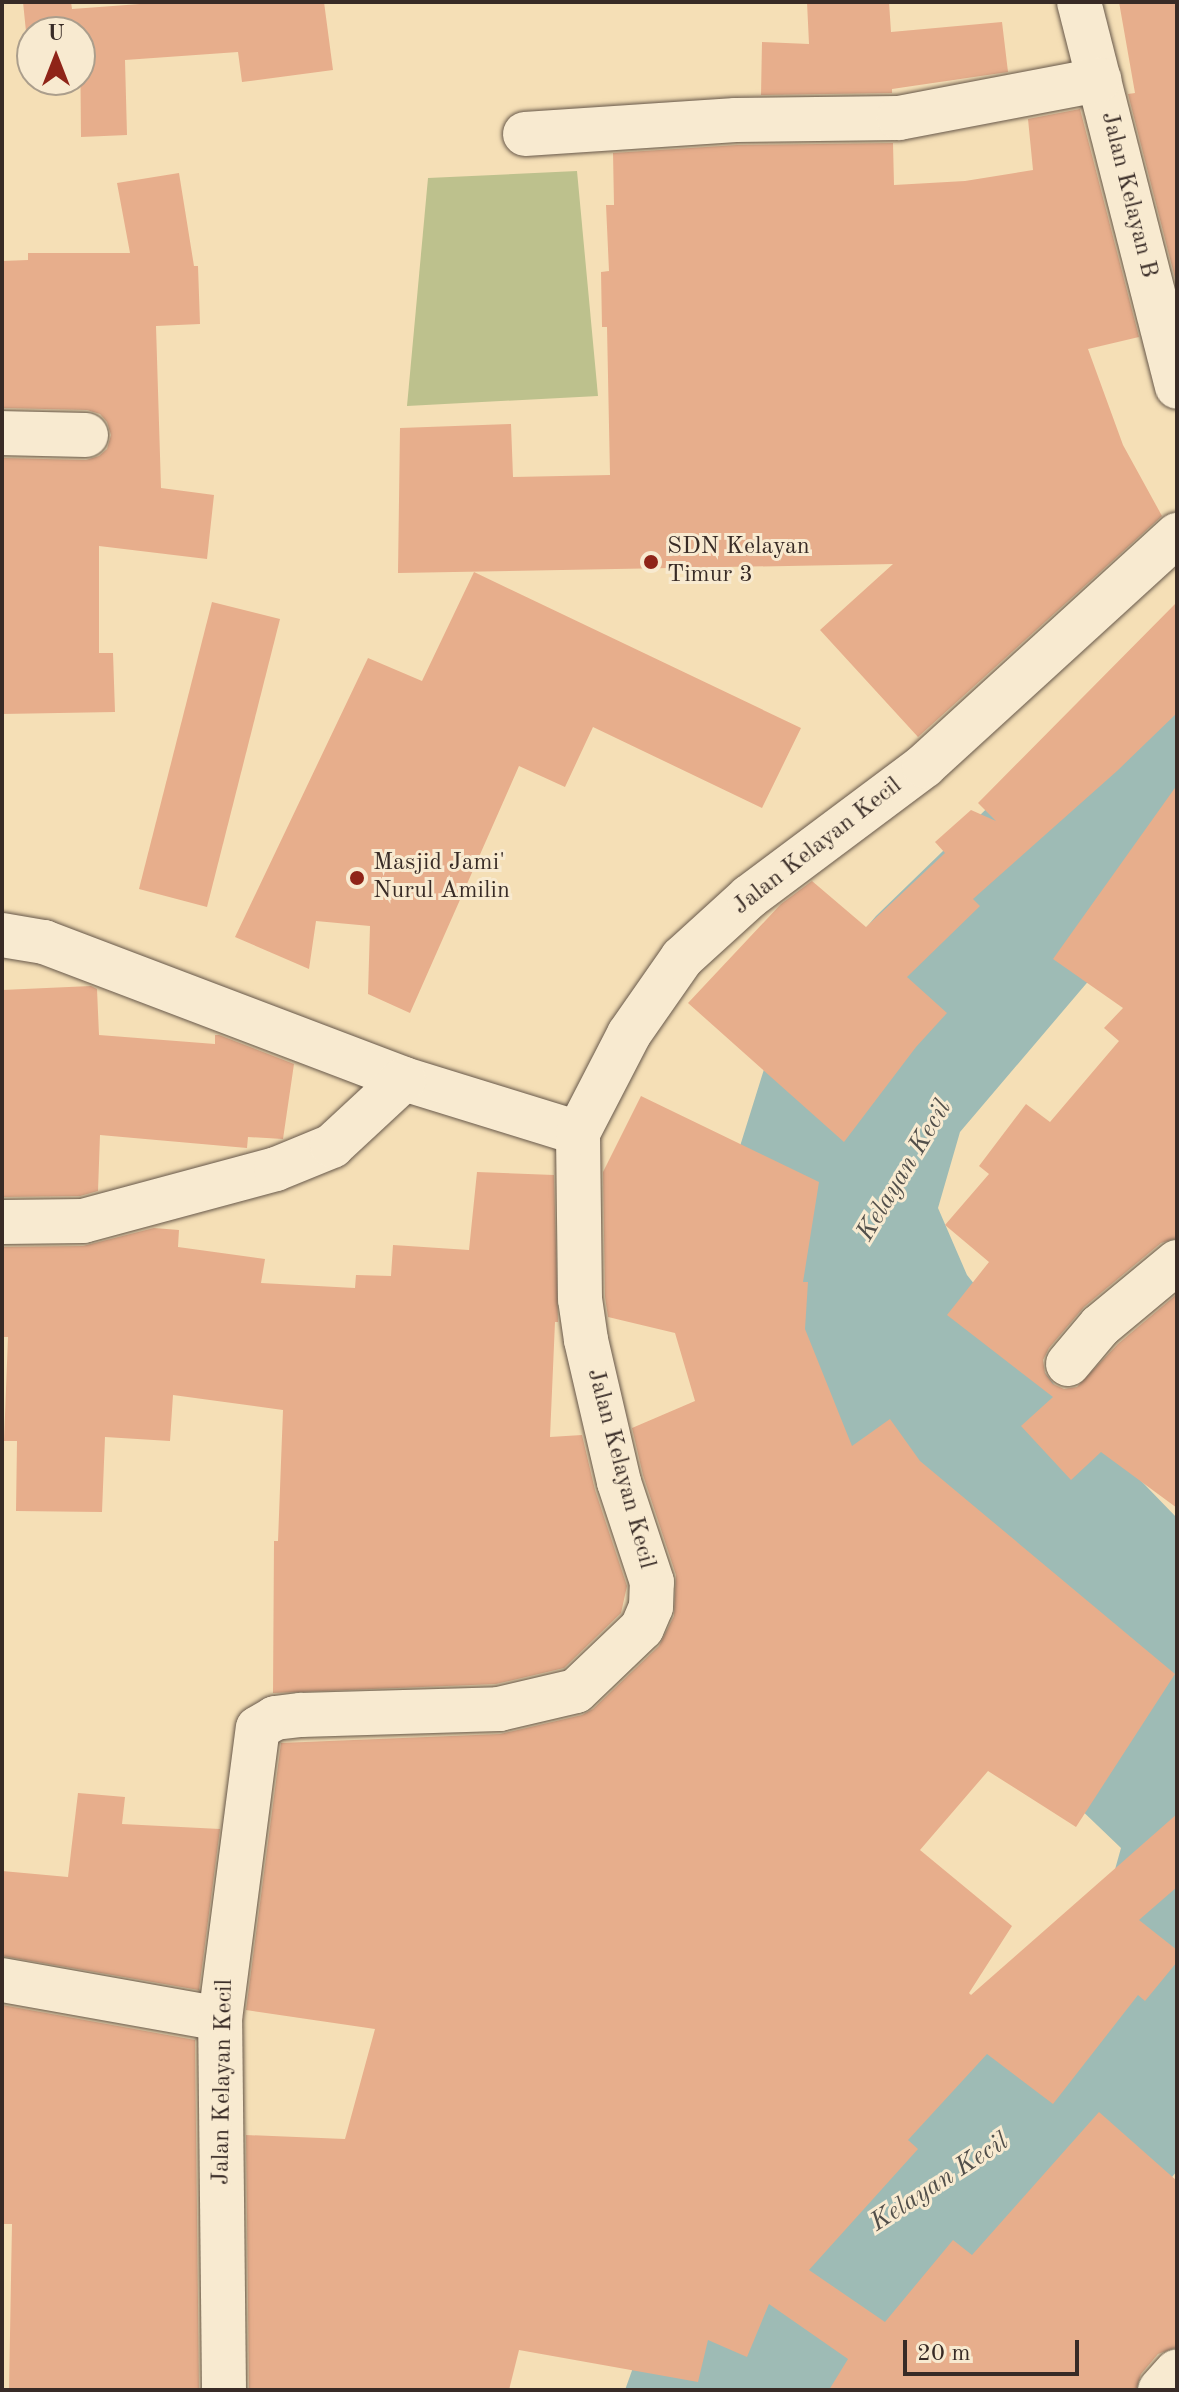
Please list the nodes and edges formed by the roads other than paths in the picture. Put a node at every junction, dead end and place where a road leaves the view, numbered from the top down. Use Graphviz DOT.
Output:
graph roads {
  1 [pos="1079,2"];
  2 [pos="1099,80"];
  3 [pos="525,134"];
  4 [pos="1177,387"];
  5 [pos="2,433"];
  6 [pos="86,435"];
  7 [pos="1177,535"];
  8 [pos="2,935"];
  9 [pos="404,1079"];
  10 [pos="578,1133"];
  11 [pos="2,1222"];
  12 [pos="1177,1262"];
  13 [pos="1068,1364"];
  14 [pos="2,1980"];
  15 [pos="220,2019"];
  16 [pos="1177,2371"];
  17 [pos="224,2390"];
  18 [pos="1160,2390"];
  1 -- 2 [label="street, Jalan Kelayan B"];
  2 -- 3 [label="street"];
  2 -- 4 [label="street, Jalan Kelayan B"];
  5 -- 6 [label="street"];
  7 -- 10 [label="street, Jalan Kelayan Kecil"];
  8 -- 9 [label="street"];
  9 -- 10 [label="street"];
  9 -- 11 [label="street"];
  10 -- 15 [label="street, Jalan Kelayan Kecil"];
  12 -- 13 [label="street"];
  14 -- 15 [label="street"];
  15 -- 17 [label="street, Jalan Kelayan Kecil"];
  16 -- 18 [label="street"];
}
